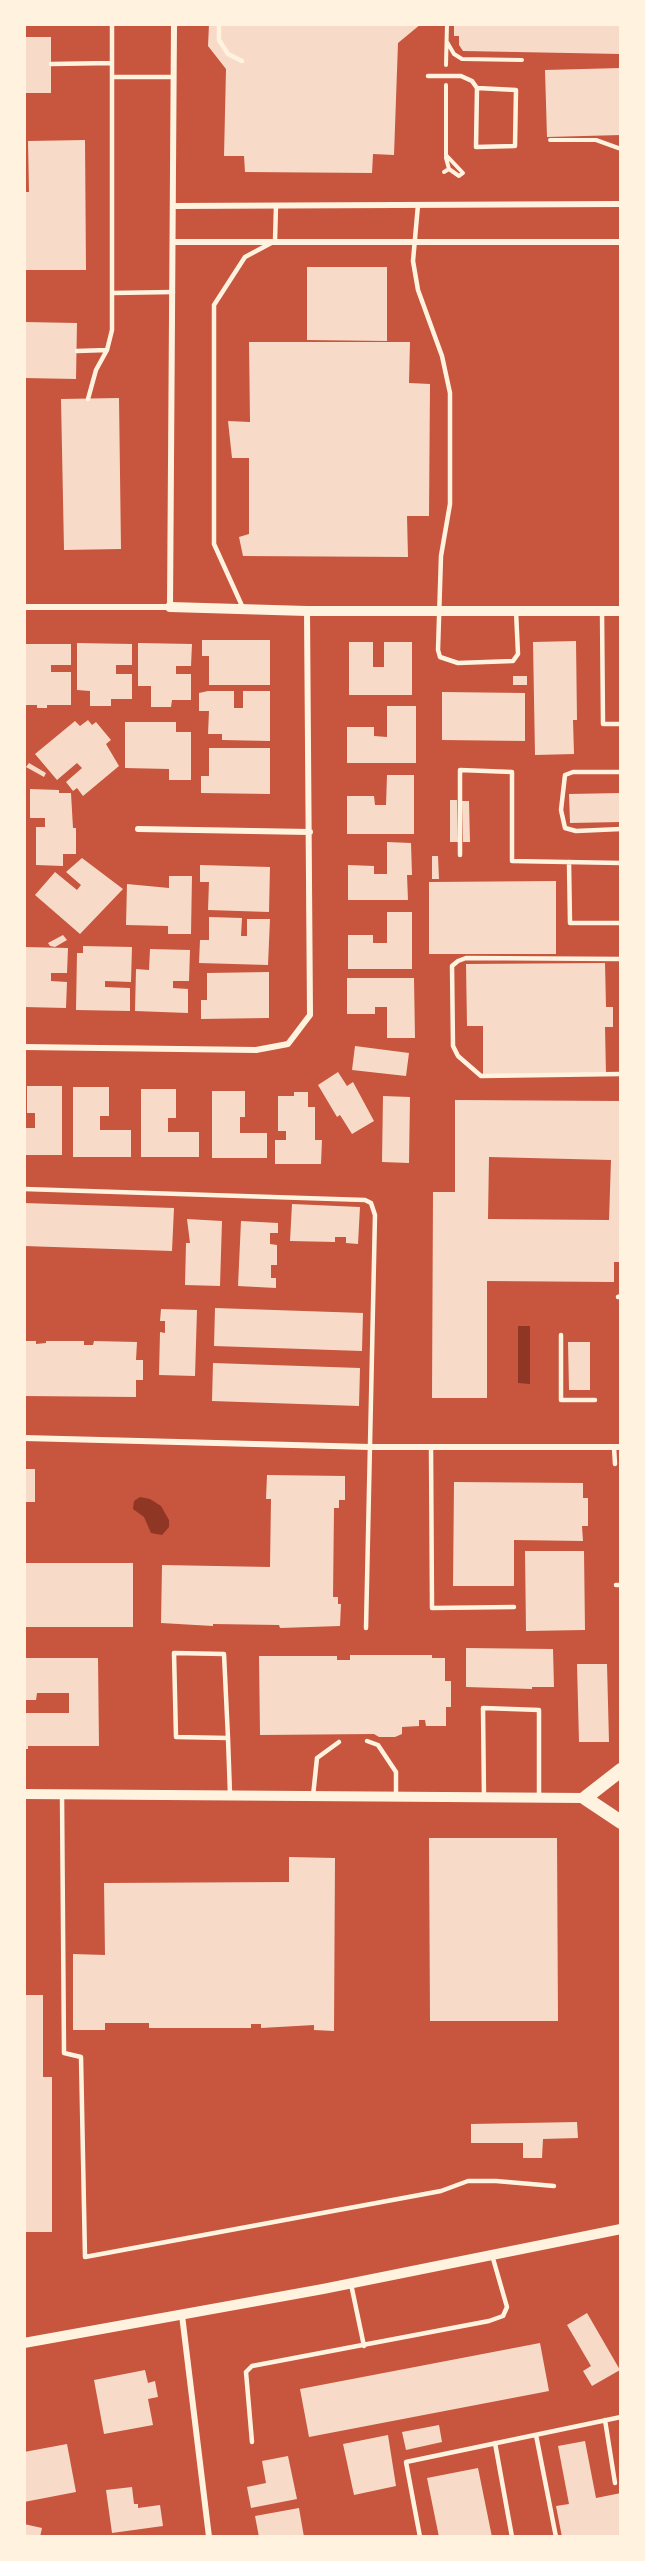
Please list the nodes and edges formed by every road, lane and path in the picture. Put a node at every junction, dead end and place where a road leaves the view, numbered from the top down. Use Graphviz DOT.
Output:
graph roads {
  1 [pos="112,24"];
  2 [pos="174,24"];
  3 [pos="219,24"];
  4 [pos="447,24"];
  5 [pos="447,42"];
  6 [pos="522,60"];
  7 [pos="242,61"];
  8 [pos="112,63"];
  9 [pos="51,64"];
  10 [pos="428,76"];
  11 [pos="446,76"];
  12 [pos="112,77"];
  13 [pos="174,77"];
  14 [pos="477,88"];
  15 [pos="550,140"];
  16 [pos="621,149"];
  17 [pos="446,155"];
  18 [pos="449,169"];
  19 [pos="444,172"];
  20 [pos="621,204"];
  21 [pos="418,205"];
  22 [pos="173,206"];
  23 [pos="276,206"];
  24 [pos="275,241"];
  25 [pos="173,242"];
  26 [pos="621,242"];
  27 [pos="415,243"];
  28 [pos="173,291"];
  29 [pos="112,292"];
  30 [pos="107,350"];
  31 [pos="77,351"];
  32 [pos="88,399"];
  33 [pos="24,607"];
  34 [pos="170,607"];
  35 [pos="244,609"];
  36 [pos="440,610"];
  37 [pos="516,610"];
  38 [pos="307,611"];
  39 [pos="602,611"];
  40 [pos="621,611"];
  41 [pos="621,724"];
  42 [pos="621,772"];
  43 [pos="138,829"];
  44 [pos="621,829"];
  45 [pos="310,832"];
  46 [pos="460,855"];
  47 [pos="569,862"];
  48 [pos="621,863"];
  49 [pos="621,923"];
  50 [pos="621,959"];
  51 [pos="24,1047"];
  52 [pos="621,1074"];
  53 [pos="24,1189"];
  54 [pos="561,1335"];
  55 [pos="595,1400"];
  56 [pos="24,1438"];
  57 [pos="370,1447"];
  58 [pos="431,1447"];
  59 [pos="618,1447"];
  60 [pos="615,1464"];
  61 [pos="514,1607"];
  62 [pos="366,1628"];
  63 [pos="228,1738"];
  64 [pos="367,1741"];
  65 [pos="339,1742"];
  66 [pos="621,1770"];
  67 [pos="24,1794"];
  68 [pos="62,1794"];
  69 [pos="313,1796"];
  70 [pos="230,1797"];
  71 [pos="396,1798"];
  72 [pos="484,1798"];
  73 [pos="539,1798"];
  74 [pos="585,1798"];
  75 [pos="621,1822"];
  76 [pos="554,2186"];
  77 [pos="621,2229"];
  78 [pos="492,2255"];
  79 [pos="350,2283"];
  80 [pos="182,2315"];
  81 [pos="24,2343"];
  82 [pos="363,2346"];
  83 [pos="621,2416"];
  84 [pos="605,2420"];
  85 [pos="536,2435"];
  86 [pos="252,2442"];
  87 [pos="495,2444"];
  88 [pos="615,2483"];
  89 [pos="209,2537"];
  90 [pos="420,2537"];
  91 [pos="512,2537"];
  92 [pos="556,2537"];
  1 -- 8 [label="lane"];
  2 -- 13 [label="street"];
  3 -- 7 [label="lane"];
  4 -- 5 [label="path"];
  5 -- 6 [label="path"];
  5 -- 11 [label="path"];
  8 -- 9 [label="lane"];
  8 -- 12 [label="lane"];
  10 -- 11 [label="lane"];
  11 -- 14 [label="lane"];
  11 -- 17 [label="path"];
  12 -- 13 [label="lane"];
  12 -- 29 [label="lane"];
  13 -- 22 [label="street"];
  14 -- 14 [label="lane"];
  15 -- 16 [label="path"];
  17 -- 18 [label="path"];
  17 -- 18 [label="path"];
  18 -- 19 [label="path"];
  20 -- 21 [label="street"];
  21 -- 23 [label="street"];
  21 -- 27 [label="lane"];
  22 -- 23 [label="street"];
  22 -- 25 [label="street"];
  23 -- 24 [label="lane"];
  24 -- 25 [label="street"];
  24 -- 27 [label="street"];
  24 -- 35 [label="lane"];
  25 -- 28 [label="street"];
  26 -- 27 [label="street"];
  27 -- 36 [label="lane"];
  28 -- 29 [label="lane"];
  28 -- 34 [label="street"];
  29 -- 30 [label="lane"];
  30 -- 31 [label="lane"];
  30 -- 32 [label="lane"];
  33 -- 34 [label="street"];
  34 -- 35 [label="street"];
  35 -- 38 [label="street"];
  36 -- 37 [label="street"];
  36 -- 37 [label="lane"];
  36 -- 38 [label="street"];
  37 -- 39 [label="street"];
  38 -- 45 [label="street"];
  39 -- 40 [label="street"];
  39 -- 41 [label="lane"];
  42 -- 44 [label="lane"];
  43 -- 45 [label="street"];
  45 -- 51 [label="street"];
  46 -- 47 [label="lane"];
  47 -- 48 [label="lane"];
  47 -- 49 [label="lane"];
  50 -- 52 [label="lane"];
  53 -- 57 [label="lane"];
  54 -- 55 [label="lane"];
  56 -- 57 [label="street"];
  57 -- 58 [label="street"];
  57 -- 62 [label="lane"];
  58 -- 59 [label="street"];
  58 -- 61 [label="lane"];
  59 -- 60 [label="lane"];
  63 -- 63 [label="lane"];
  63 -- 70 [label="lane"];
  64 -- 71 [label="lane"];
  65 -- 69 [label="lane"];
  66 -- 74 [label="main road"];
  67 -- 68 [label="street"];
  68 -- 70 [label="street"];
  68 -- 76 [label="lane"];
  69 -- 70 [label="street"];
  69 -- 71 [label="street"];
  71 -- 72 [label="street"];
  72 -- 73 [label="street"];
  72 -- 73 [label="lane"];
  73 -- 74 [label="street"];
  74 -- 75 [label="main road"];
  77 -- 78 [label="street"];
  78 -- 79 [label="street"];
  78 -- 82 [label="lane"];
  79 -- 80 [label="street"];
  79 -- 82 [label="lane"];
  80 -- 81 [label="street"];
  80 -- 89 [label="street"];
  82 -- 86 [label="lane"];
  83 -- 84 [label="lane"];
  84 -- 85 [label="lane"];
  84 -- 88 [label="lane"];
  85 -- 87 [label="lane"];
  85 -- 92 [label="lane"];
  87 -- 90 [label="lane"];
  87 -- 91 [label="lane"];
}
